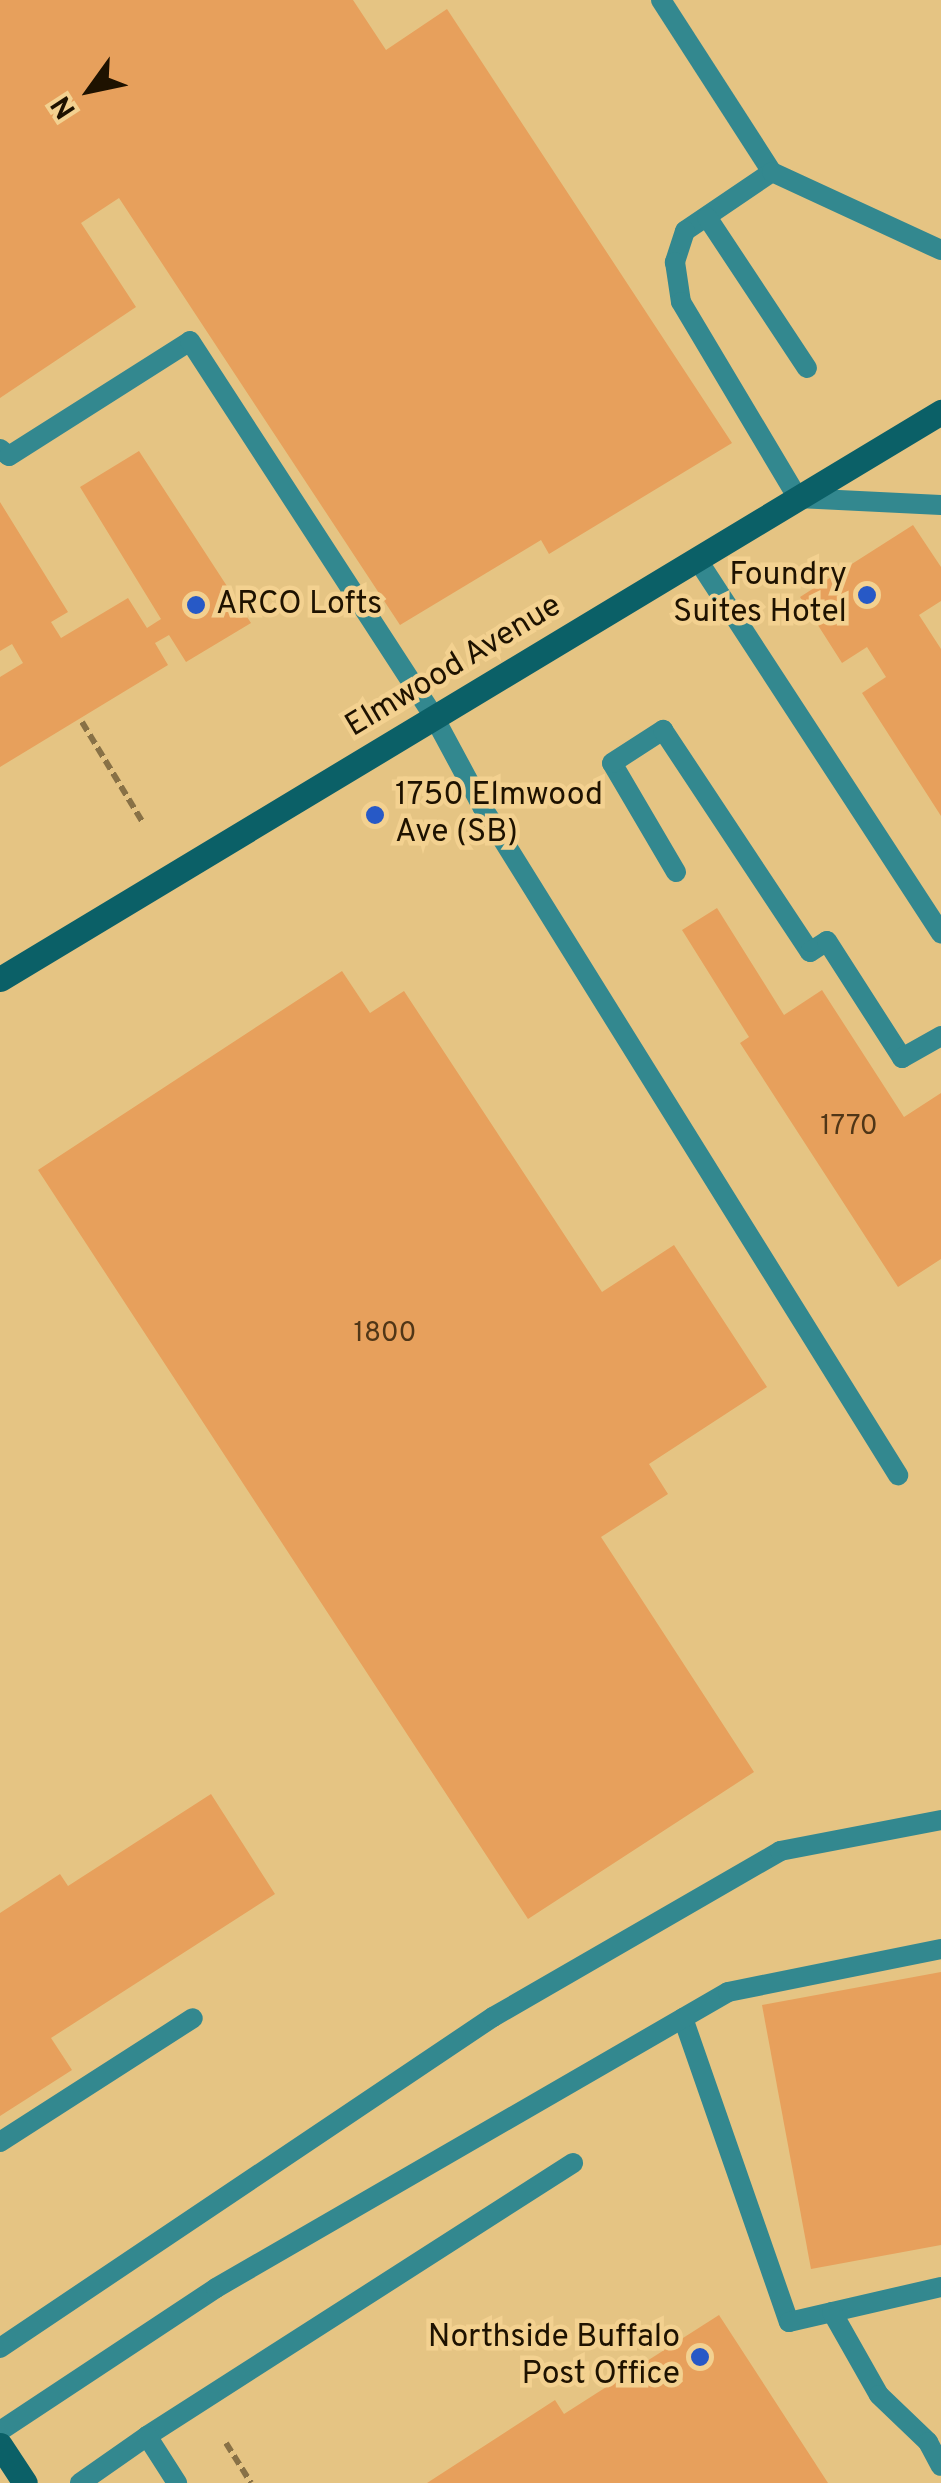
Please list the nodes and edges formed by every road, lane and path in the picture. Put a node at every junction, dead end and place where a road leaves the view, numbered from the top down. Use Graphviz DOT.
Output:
graph roads {
  1 [pos="661,0"];
  2 [pos="772,172"];
  3 [pos="707,216"];
  4 [pos="941,250"];
  5 [pos="807,368"];
  6 [pos="941,412"];
  7 [pos="0,449"];
  8 [pos="798,498"];
  9 [pos="941,506"];
  10 [pos="697,559"];
  11 [pos="434,717"];
  12 [pos="82,722"];
  13 [pos="142,821"];
  14 [pos="676,872"];
  15 [pos="941,934"];
  16 [pos="0,979"];
  17 [pos="941,1036"];
  18 [pos="898,1474"];
  19 [pos="941,1820"];
  20 [pos="941,1949"];
  21 [pos="193,2018"];
  22 [pos="683,2018"];
  23 [pos="0,2142"];
  24 [pos="573,2163"];
  25 [pos="941,2287"];
  26 [pos="832,2312"];
  27 [pos="0,2348"];
  28 [pos="0,2431"];
  29 [pos="147,2436"];
  30 [pos="226,2443"];
  31 [pos="0,2445"];
  32 [pos="941,2466"];
  33 [pos="24,2483"];
  34 [pos="80,2483"];
  35 [pos="177,2483"];
  36 [pos="251,2483"];
  1 -- 2 [label="lane"];
  2 -- 3 [label="lane"];
  2 -- 4 [label="lane"];
  3 -- 5 [label="lane"];
  3 -- 8 [label="lane"];
  6 -- 8 [label="street, Elmwood Avenue"];
  7 -- 11 [label="lane"];
  8 -- 9 [label="lane"];
  8 -- 10 [label="street, Elmwood Avenue"];
  10 -- 11 [label="street, Elmwood Avenue"];
  10 -- 15 [label="lane"];
  11 -- 16 [label="street, Elmwood Avenue"];
  11 -- 18 [label="lane"];
  12 -- 13 [label="path"];
  14 -- 17 [label="lane"];
  19 -- 27 [label="lane"];
  20 -- 22 [label="lane"];
  21 -- 23 [label="lane"];
  22 -- 26 [label="lane"];
  22 -- 28 [label="lane"];
  24 -- 29 [label="lane"];
  25 -- 26 [label="lane"];
  26 -- 32 [label="lane"];
  29 -- 34 [label="lane"];
  29 -- 35 [label="lane"];
  30 -- 36 [label="path"];
  31 -- 33 [label="street"];
}
